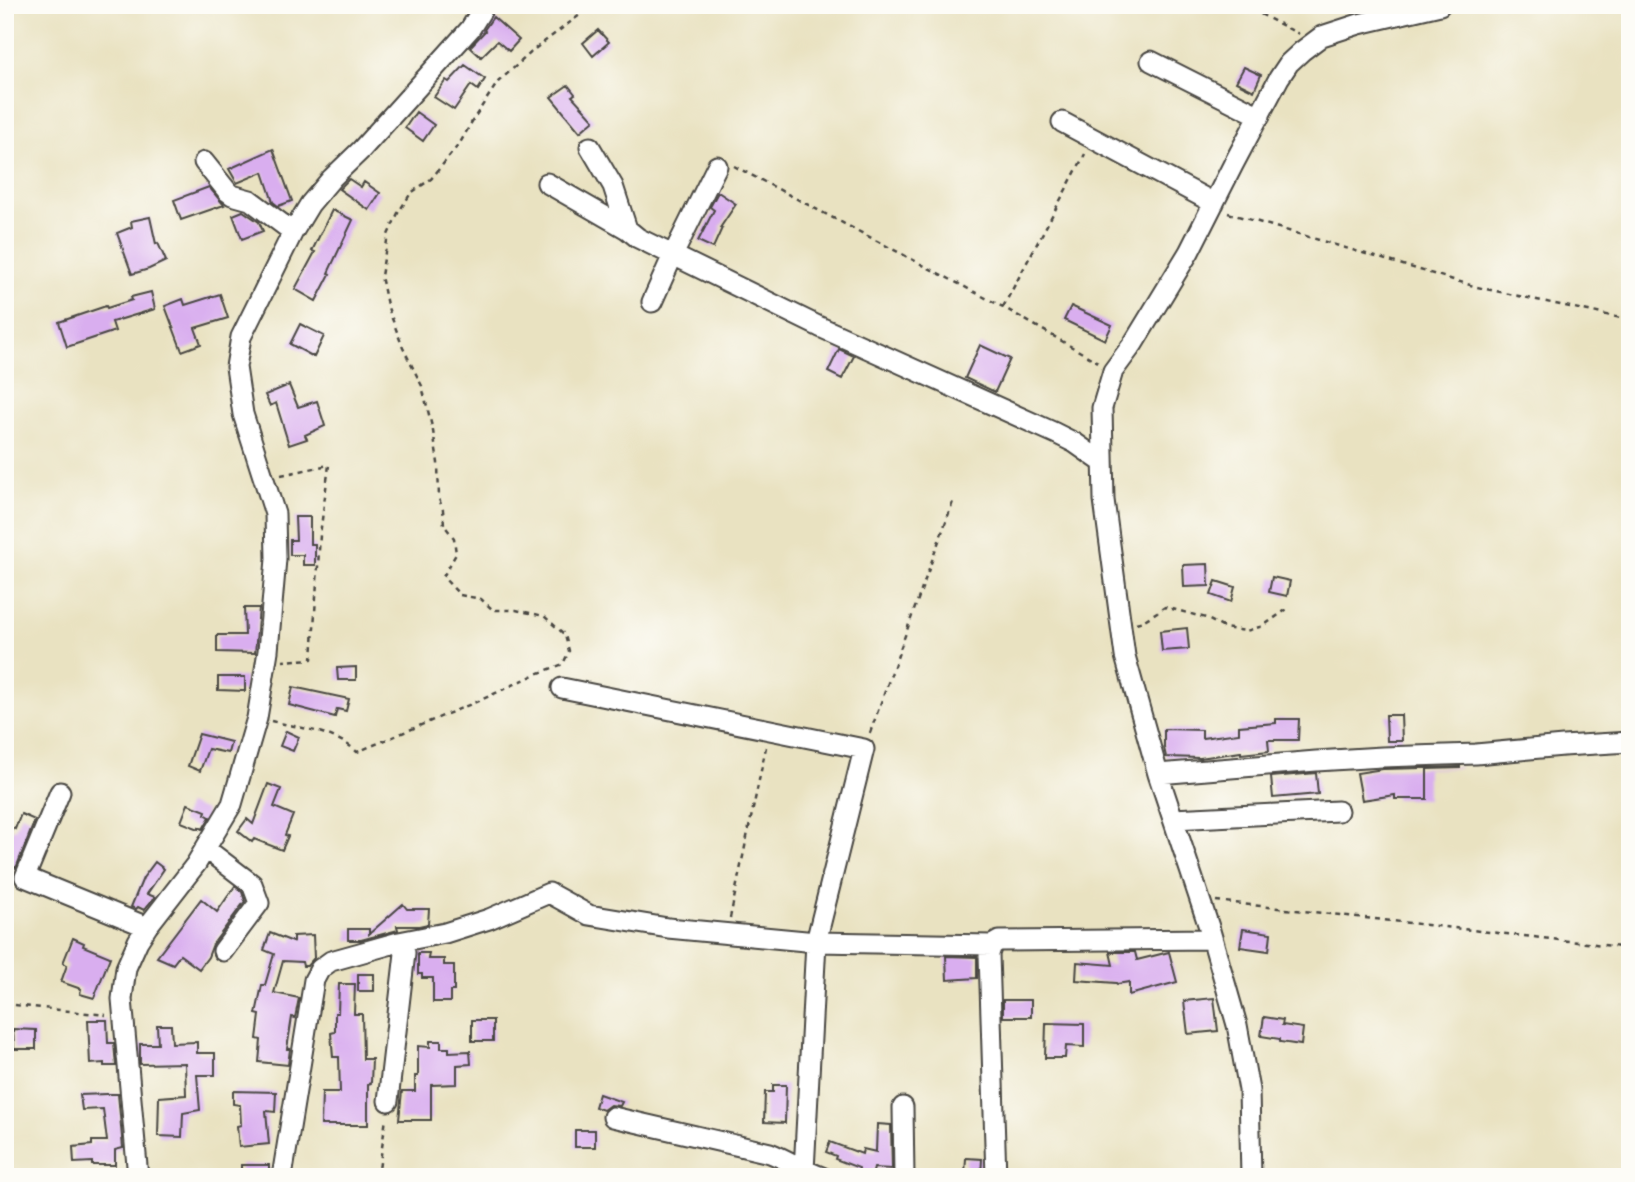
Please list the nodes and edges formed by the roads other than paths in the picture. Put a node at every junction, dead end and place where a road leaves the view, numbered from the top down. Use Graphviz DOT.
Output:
graph roads {
  1 [pos="485,5"];
  2 [pos="1440,5"];
  3 [pos="1151,61"];
  4 [pos="1260,116"];
  5 [pos="1062,122"];
  6 [pos="590,147"];
  7 [pos="204,162"];
  8 [pos="718,166"];
  9 [pos="547,183"];
  10 [pos="1212,206"];
  11 [pos="627,229"];
  12 [pos="293,232"];
  13 [pos="673,255"];
  14 [pos="652,302"];
  15 [pos="1102,461"];
  16 [pos="562,688"];
  17 [pos="1630,742"];
  18 [pos="1158,774"];
  19 [pos="60,792"];
  20 [pos="1338,811"];
  21 [pos="1173,819"];
  22 [pos="205,849"];
  23 [pos="148,927"];
  24 [pos="1212,939"];
  25 [pos="399,942"];
  26 [pos="816,942"];
  27 [pos="992,945"];
  28 [pos="223,951"];
  29 [pos="388,1101"];
  30 [pos="903,1107"];
  31 [pos="613,1117"];
  32 [pos="813,1174"];
  33 [pos="138,1177"];
  34 [pos="282,1177"];
  35 [pos="904,1177"];
  36 [pos="996,1177"];
  37 [pos="1251,1177"];
  1 -- 12 [label="street"];
  2 -- 4 [label="street"];
  3 -- 4 [label="street"];
  4 -- 10 [label="street"];
  5 -- 10 [label="street"];
  6 -- 11 [label="street"];
  7 -- 12 [label="street"];
  8 -- 13 [label="street"];
  9 -- 11 [label="street"];
  10 -- 15 [label="street"];
  11 -- 13 [label="street"];
  12 -- 22 [label="street"];
  13 -- 14 [label="street"];
  13 -- 15 [label="street"];
  15 -- 18 [label="street"];
  16 -- 26 [label="street"];
  17 -- 18 [label="street"];
  18 -- 21 [label="street"];
  19 -- 23 [label="street"];
  20 -- 21 [label="street"];
  21 -- 24 [label="street"];
  22 -- 23 [label="street"];
  22 -- 28 [label="street"];
  23 -- 33 [label="street"];
  24 -- 27 [label="street"];
  24 -- 37 [label="street"];
  25 -- 26 [label="street"];
  25 -- 29 [label="street"];
  25 -- 34 [label="street"];
  26 -- 27 [label="street"];
  26 -- 32 [label="street"];
  27 -- 36 [label="street"];
  30 -- 35 [label="street"];
  31 -- 32 [label="street"];
}
